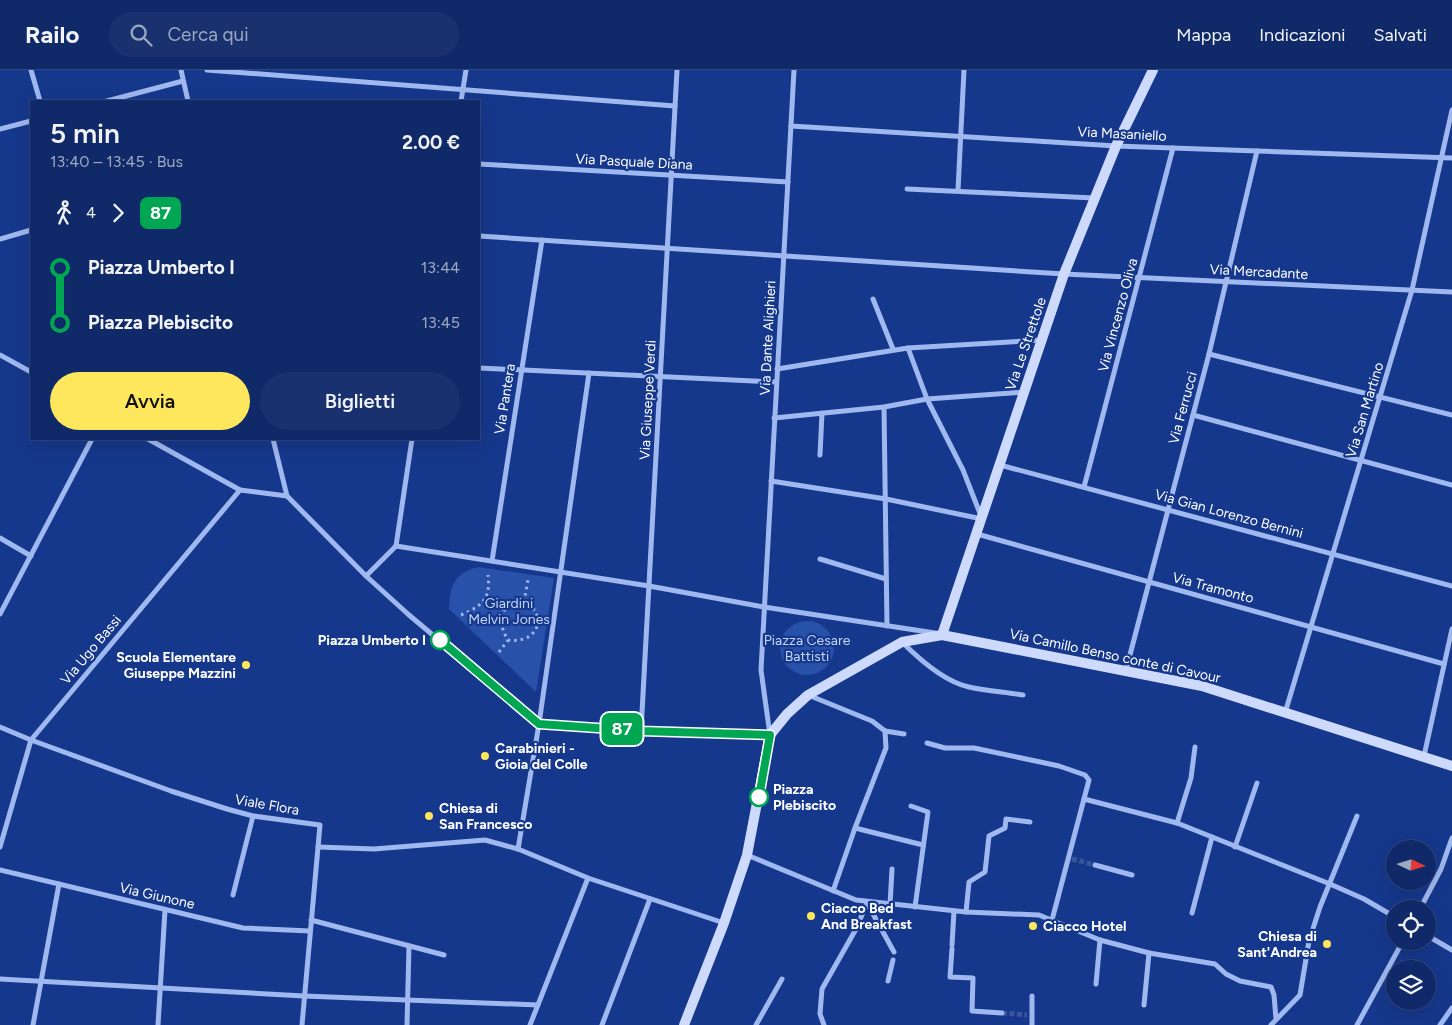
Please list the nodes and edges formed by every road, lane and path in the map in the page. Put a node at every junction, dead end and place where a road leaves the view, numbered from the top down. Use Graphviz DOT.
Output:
graph roads {
  1 [pos="31,70"];
  2 [pos="181,70"];
  3 [pos="207,70"];
  4 [pos="466,70"];
  5 [pos="677,70"];
  6 [pos="794,70"];
  7 [pos="964,70"];
  8 [pos="1153,70"];
  9 [pos="220,71"];
  10 [pos="183,81"];
  11 [pos="463,90"];
  12 [pos="40,100"];
  13 [pos="110,100"];
  14 [pos="188,100"];
  15 [pos="462,100"];
  16 [pos="675,106"];
  17 [pos="1452,110"];
  18 [pos="30,121"];
  19 [pos="791,126"];
  20 [pos="0,129"];
  21 [pos="961,136"];
  22 [pos="1116,146"];
  23 [pos="1173,148"];
  24 [pos="1257,151"];
  25 [pos="1442,158"];
  26 [pos="1452,158"];
  27 [pos="480,164"];
  28 [pos="671,175"];
  29 [pos="788,182"];
  30 [pos="907,189"];
  31 [pos="958,190"];
  32 [pos="1095,198"];
  33 [pos="30,230"];
  34 [pos="480,236"];
  35 [pos="0,239"];
  36 [pos="542,240"];
  37 [pos="667,248"];
  38 [pos="784,254"];
  39 [pos="1064,274"];
  40 [pos="1139,277"];
  41 [pos="1226,281"];
  42 [pos="1412,290"];
  43 [pos="1452,292"];
  44 [pos="873,299"];
  45 [pos="1042,340"];
  46 [pos="908,348"];
  47 [pos="893,349"];
  48 [pos="1209,354"];
  49 [pos="0,355"];
  50 [pos="480,368"];
  51 [pos="521,370"];
  52 [pos="777,370"];
  53 [pos="30,371"];
  54 [pos="589,373"];
  55 [pos="660,376"];
  56 [pos="776,382"];
  57 [pos="1024,392"];
  58 [pos="1381,397"];
  59 [pos="926,399"];
  60 [pos="884,407"];
  61 [pos="822,413"];
  62 [pos="1452,414"];
  63 [pos="1193,415"];
  64 [pos="774,418"];
  65 [pos="91,440"];
  66 [pos="150,440"];
  67 [pos="273,440"];
  68 [pos="412,440"];
  69 [pos="820,455"];
  70 [pos="1362,461"];
  71 [pos="1000,465"];
  72 [pos="771,481"];
  73 [pos="1452,485"];
  74 [pos="1084,487"];
  75 [pos="240,490"];
  76 [pos="287,496"];
  77 [pos="886,499"];
  78 [pos="1168,510"];
  79 [pos="982,519"];
  80 [pos="977,534"];
  81 [pos="0,538"];
  82 [pos="396,546"];
  83 [pos="1334,554"];
  84 [pos="31,556"];
  85 [pos="820,559"];
  86 [pos="492,561"];
  87 [pos="488,572"];
  88 [pos="560,572"];
  89 [pos="366,576"];
  90 [pos="529,577"];
  91 [pos="886,579"];
  92 [pos="1149,582"];
  93 [pos="649,586"];
  94 [pos="1452,586"];
  95 [pos="486,599"];
  96 [pos="524,602"];
  97 [pos="764,607"];
  98 [pos="504,610"];
  99 [pos="0,614"];
  100 [pos="461,615"];
  101 [pos="887,626"];
  102 [pos="1312,626"];
  103 [pos="1452,629"];
  104 [pos="942,635"];
  105 [pos="508,640"];
  106 [pos="902,642"];
  107 [pos="499,652"];
  108 [pos="1444,664"];
  109 [pos="1126,670"];
  110 [pos="808,695"];
  111 [pos="1023,695"];
  112 [pos="1285,713"];
  113 [pos="539,724"];
  114 [pos="0,727"];
  115 [pos="641,731"];
  116 [pos="885,731"];
  117 [pos="904,734"];
  118 [pos="770,735"];
  119 [pos="31,740"];
  120 [pos="927,743"];
  121 [pos="1195,747"];
  122 [pos="1424,756"];
  123 [pos="1452,766"];
  124 [pos="1257,783"];
  125 [pos="1084,798"];
  126 [pos="911,806"];
  127 [pos="253,816"];
  128 [pos="1357,816"];
  129 [pos="1030,822"];
  130 [pos="1177,824"];
  131 [pos="855,828"];
  132 [pos="1212,837"];
  133 [pos="1452,838"];
  134 [pos="923,845"];
  135 [pos="1235,846"];
  136 [pos="0,847"];
  137 [pos="318,847"];
  138 [pos="518,849"];
  139 [pos="747,855"];
  140 [pos="1095,865"];
  141 [pos="892,869"];
  142 [pos="0,870"];
  143 [pos="1132,875"];
  144 [pos="588,878"];
  145 [pos="58,884"];
  146 [pos="1330,884"];
  147 [pos="833,891"];
  148 [pos="233,895"];
  149 [pos="650,899"];
  150 [pos="1425,900"];
  151 [pos="867,903"];
  152 [pos="890,905"];
  153 [pos="915,907"];
  154 [pos="165,910"];
  155 [pos="954,911"];
  156 [pos="966,912"];
  157 [pos="1386,912"];
  158 [pos="1192,913"];
  159 [pos="311,920"];
  160 [pos="1052,920"];
  161 [pos="724,923"];
  162 [pos="310,931"];
  163 [pos="1100,940"];
  164 [pos="1436,941"];
  165 [pos="409,946"];
  166 [pos="1398,950"];
  167 [pos="1452,950"];
  168 [pos="894,952"];
  169 [pos="1149,953"];
  170 [pos="444,954"];
  171 [pos="893,960"];
  172 [pos="782,979"];
  173 [pos="0,980"];
  174 [pos="888,981"];
  175 [pos="41,982"];
  176 [pos="1096,984"];
  177 [pos="160,988"];
  178 [pos="304,996"];
  179 [pos="1032,996"];
  180 [pos="406,999"];
  181 [pos="538,1005"];
  182 [pos="1144,1005"];
  183 [pos="1452,1008"];
  184 [pos="1002,1013"];
  185 [pos="1276,1020"];
  186 [pos="33,1025"];
  187 [pos="158,1025"];
  188 [pos="302,1025"];
  189 [pos="407,1025"];
  190 [pos="530,1025"];
  191 [pos="602,1025"];
  192 [pos="684,1025"];
  193 [pos="756,1025"];
  194 [pos="824,1025"];
  195 [pos="1032,1025"];
  196 [pos="1271,1025"];
  197 [pos="1357,1025"];
  198 [pos="1440,1025"];
  1 -- 12 [label="street"];
  2 -- 10 [label="street"];
  3 -- 9 [label="street"];
  4 -- 11 [label="street"];
  5 -- 16 [label="street, Via Giuseppe Verdi"];
  6 -- 19 [label="street, Via Dante Alighieri"];
  7 -- 21 [label="street"];
  8 -- 22 [label="main road, Via Le Strettole"];
  9 -- 11 [label="street"];
  10 -- 13 [label="street"];
  10 -- 14 [label="street"];
  11 -- 15 [label="street"];
  11 -- 16 [label="street"];
  16 -- 28 [label="street, Via Giuseppe Verdi"];
  17 -- 25 [label="street, Via San Martino"];
  18 -- 20 [label="street"];
  19 -- 21 [label="street, Via Masaniello"];
  19 -- 29 [label="street, Via Dante Alighieri"];
  21 -- 22 [label="street, Via Masaniello"];
  21 -- 31 [label="street"];
  22 -- 23 [label="street, Via Masaniello"];
  22 -- 32 [label="main road, Via Le Strettole"];
  23 -- 24 [label="street, Via Masaniello"];
  23 -- 40 [label="street, Via Vincenzo Oliva"];
  24 -- 25 [label="street, Via Masaniello"];
  24 -- 41 [label="street, Via Ferrucci"];
  25 -- 26 [label="street, Via Masaniello"];
  25 -- 42 [label="street, Via San Martino"];
  27 -- 28 [label="street, Via Pasquale Diana"];
  28 -- 29 [label="street, Via Pasquale Diana"];
  28 -- 37 [label="street, Via Giuseppe Verdi"];
  29 -- 38 [label="street, Via Dante Alighieri"];
  30 -- 31 [label="street"];
  31 -- 32 [label="street"];
  32 -- 39 [label="main road, Via Le Strettole"];
  33 -- 35 [label="street"];
  34 -- 36 [label="street, Via Mercadante"];
  36 -- 37 [label="street, Via Mercadante"];
  36 -- 51 [label="street, Via Pantera"];
  37 -- 38 [label="street, Via Mercadante"];
  37 -- 55 [label="street, Via Giuseppe Verdi"];
  38 -- 39 [label="street, Via Mercadante"];
  38 -- 52 [label="street, Via Dante Alighieri"];
  39 -- 40 [label="street, Via Mercadante"];
  39 -- 45 [label="main road, Via Le Strettole"];
  40 -- 41 [label="street, Via Mercadante"];
  40 -- 74 [label="street, Via Vincenzo Oliva"];
  41 -- 42 [label="street, Via Mercadante"];
  41 -- 48 [label="street, Via Ferrucci"];
  42 -- 43 [label="street, Via Mercadante"];
  42 -- 58 [label="street, Via San Martino"];
  44 -- 47 [label="street"];
  45 -- 46 [label="street"];
  45 -- 57 [label="main road, Via Le Strettole"];
  46 -- 47 [label="street"];
  46 -- 59 [label="street"];
  47 -- 52 [label="street"];
  48 -- 58 [label="street"];
  48 -- 63 [label="street, Via Ferrucci"];
  49 -- 53 [label="street"];
  50 -- 51 [label="street"];
  51 -- 54 [label="street"];
  51 -- 86 [label="street, Via Pantera"];
  52 -- 56 [label="street, Via Dante Alighieri"];
  54 -- 55 [label="street"];
  54 -- 88 [label="street"];
  55 -- 56 [label="street"];
  55 -- 93 [label="street, Via Giuseppe Verdi"];
  56 -- 64 [label="street, Via Dante Alighieri"];
  57 -- 59 [label="street"];
  57 -- 71 [label="main road, Via Le Strettole"];
  58 -- 62 [label="street"];
  58 -- 70 [label="street, Via San Martino"];
  59 -- 60 [label="street"];
  59 -- 79 [label="street"];
  60 -- 61 [label="street"];
  60 -- 77 [label="street"];
  61 -- 64 [label="street"];
  61 -- 69 [label="street"];
  63 -- 70 [label="street"];
  63 -- 78 [label="street, Via Ferrucci"];
  64 -- 72 [label="street, Via Dante Alighieri"];
  65 -- 84 [label="street"];
  66 -- 75 [label="street"];
  67 -- 76 [label="street"];
  68 -- 82 [label="street"];
  70 -- 73 [label="street"];
  70 -- 83 [label="street, Via San Martino"];
  71 -- 74 [label="street, Via Gian Lorenzo Bernini"];
  71 -- 79 [label="main road, Via Le Strettole"];
  72 -- 77 [label="street"];
  72 -- 97 [label="street, Via Dante Alighieri"];
  74 -- 78 [label="street, Via Gian Lorenzo Bernini"];
  75 -- 76 [label="street"];
  75 -- 119 [label="street, Via Ugo Bassi"];
  76 -- 89 [label="street"];
  77 -- 79 [label="street"];
  77 -- 91 [label="street"];
  78 -- 83 [label="street, Via Gian Lorenzo Bernini"];
  78 -- 92 [label="street, Via Ferrucci"];
  79 -- 80 [label="main road, Via Le Strettole"];
  80 -- 92 [label="street, Via Tramonto"];
  80 -- 104 [label="main road, Via Le Strettole"];
  81 -- 84 [label="street"];
  82 -- 86 [label="street"];
  82 -- 89 [label="street"];
  83 -- 94 [label="street, Via Gian Lorenzo Bernini"];
  83 -- 102 [label="street, Via San Martino"];
  84 -- 99 [label="street"];
  85 -- 91 [label="street"];
  86 -- 88 [label="street"];
  87 -- 95 [label="path"];
  88 -- 93 [label="street"];
  88 -- 113 [label="street"];
  89 -- 113 [label="street"];
  90 -- 96 [label="path"];
  91 -- 101 [label="street"];
  92 -- 102 [label="street, Via Tramonto"];
  92 -- 109 [label="street, Via Ferrucci"];
  93 -- 97 [label="street"];
  93 -- 115 [label="street, Via Giuseppe Verdi"];
  95 -- 98 [label="path"];
  95 -- 100 [label="path"];
  96 -- 98 [label="path"];
  96 -- 105 [label="path"];
  97 -- 101 [label="street"];
  97 -- 118 [label="street"];
  98 -- 105 [label="path"];
  101 -- 104 [label="street"];
  102 -- 108 [label="street, Via Tramonto"];
  102 -- 112 [label="street, Via San Martino"];
  103 -- 108 [label="street"];
  104 -- 106 [label="main road"];
  104 -- 109 [label="main road, Via Camillo Benso conte di Cavour"];
  105 -- 107 [label="path"];
  106 -- 110 [label="main road"];
  106 -- 111 [label="street"];
  108 -- 122 [label="street"];
  109 -- 112 [label="main road, Via Camillo Benso conte di Cavour"];
  110 -- 116 [label="street"];
  110 -- 118 [label="main road"];
  112 -- 122 [label="main road, Via Camillo Benso conte di Cavour"];
  113 -- 115 [label="street"];
  113 -- 138 [label="street"];
  114 -- 119 [label="street, Viale Flora"];
  115 -- 118 [label="street"];
  116 -- 117 [label="street"];
  116 -- 131 [label="street"];
  118 -- 139 [label="main road"];
  119 -- 127 [label="street, Viale Flora"];
  119 -- 136 [label="street, Via Ugo Bassi"];
  120 -- 125 [label="street"];
  121 -- 130 [label="street"];
  122 -- 123 [label="main road, Via Camillo Benso conte di Cavour"];
  124 -- 135 [label="street"];
  125 -- 130 [label="street"];
  125 -- 160 [label="street"];
  126 -- 134 [label="street"];
  127 -- 137 [label="street, Viale Flora"];
  127 -- 148 [label="street"];
  128 -- 146 [label="street"];
  129 -- 156 [label="street"];
  130 -- 132 [label="street"];
  131 -- 134 [label="street"];
  131 -- 147 [label="street"];
  132 -- 135 [label="street"];
  132 -- 158 [label="street"];
  133 -- 150 [label="street"];
  134 -- 153 [label="street"];
  135 -- 146 [label="street"];
  137 -- 138 [label="street"];
  137 -- 159 [label="street"];
  138 -- 144 [label="street"];
  139 -- 147 [label="street"];
  139 -- 161 [label="main road"];
  140 -- 143 [label="street"];
  141 -- 152 [label="street"];
  142 -- 145 [label="street, Via Giunone"];
  144 -- 149 [label="street"];
  144 -- 181 [label="street"];
  145 -- 154 [label="street, Via Giunone"];
  145 -- 175 [label="street"];
  146 -- 157 [label="street"];
  146 -- 185 [label="street"];
  147 -- 151 [label="street"];
  149 -- 161 [label="street"];
  149 -- 191 [label="street"];
  151 -- 152 [label="street"];
  151 -- 168 [label="street"];
  151 -- 194 [label="street"];
  152 -- 153 [label="street"];
  153 -- 155 [label="street"];
  154 -- 162 [label="street, Via Giunone"];
  154 -- 177 [label="street"];
  155 -- 156 [label="street"];
  155 -- 184 [label="street"];
  156 -- 160 [label="street"];
  159 -- 162 [label="street"];
  159 -- 165 [label="street"];
  160 -- 163 [label="street"];
  161 -- 192 [label="main road"];
  162 -- 178 [label="street"];
  163 -- 169 [label="street"];
  163 -- 176 [label="street"];
  164 -- 167 [label="street"];
  165 -- 170 [label="street"];
  165 -- 180 [label="street"];
  166 -- 197 [label="street"];
  169 -- 182 [label="street"];
  169 -- 185 [label="street"];
  171 -- 174 [label="street"];
  172 -- 193 [label="street"];
  173 -- 175 [label="street"];
  175 -- 177 [label="street"];
  175 -- 186 [label="street"];
  177 -- 178 [label="street"];
  177 -- 187 [label="street"];
  178 -- 180 [label="street"];
  178 -- 188 [label="street"];
  179 -- 195 [label="street"];
  180 -- 181 [label="street"];
  180 -- 189 [label="street"];
  181 -- 190 [label="street"];
  183 -- 198 [label="street"];
  185 -- 196 [label="street"];
}
